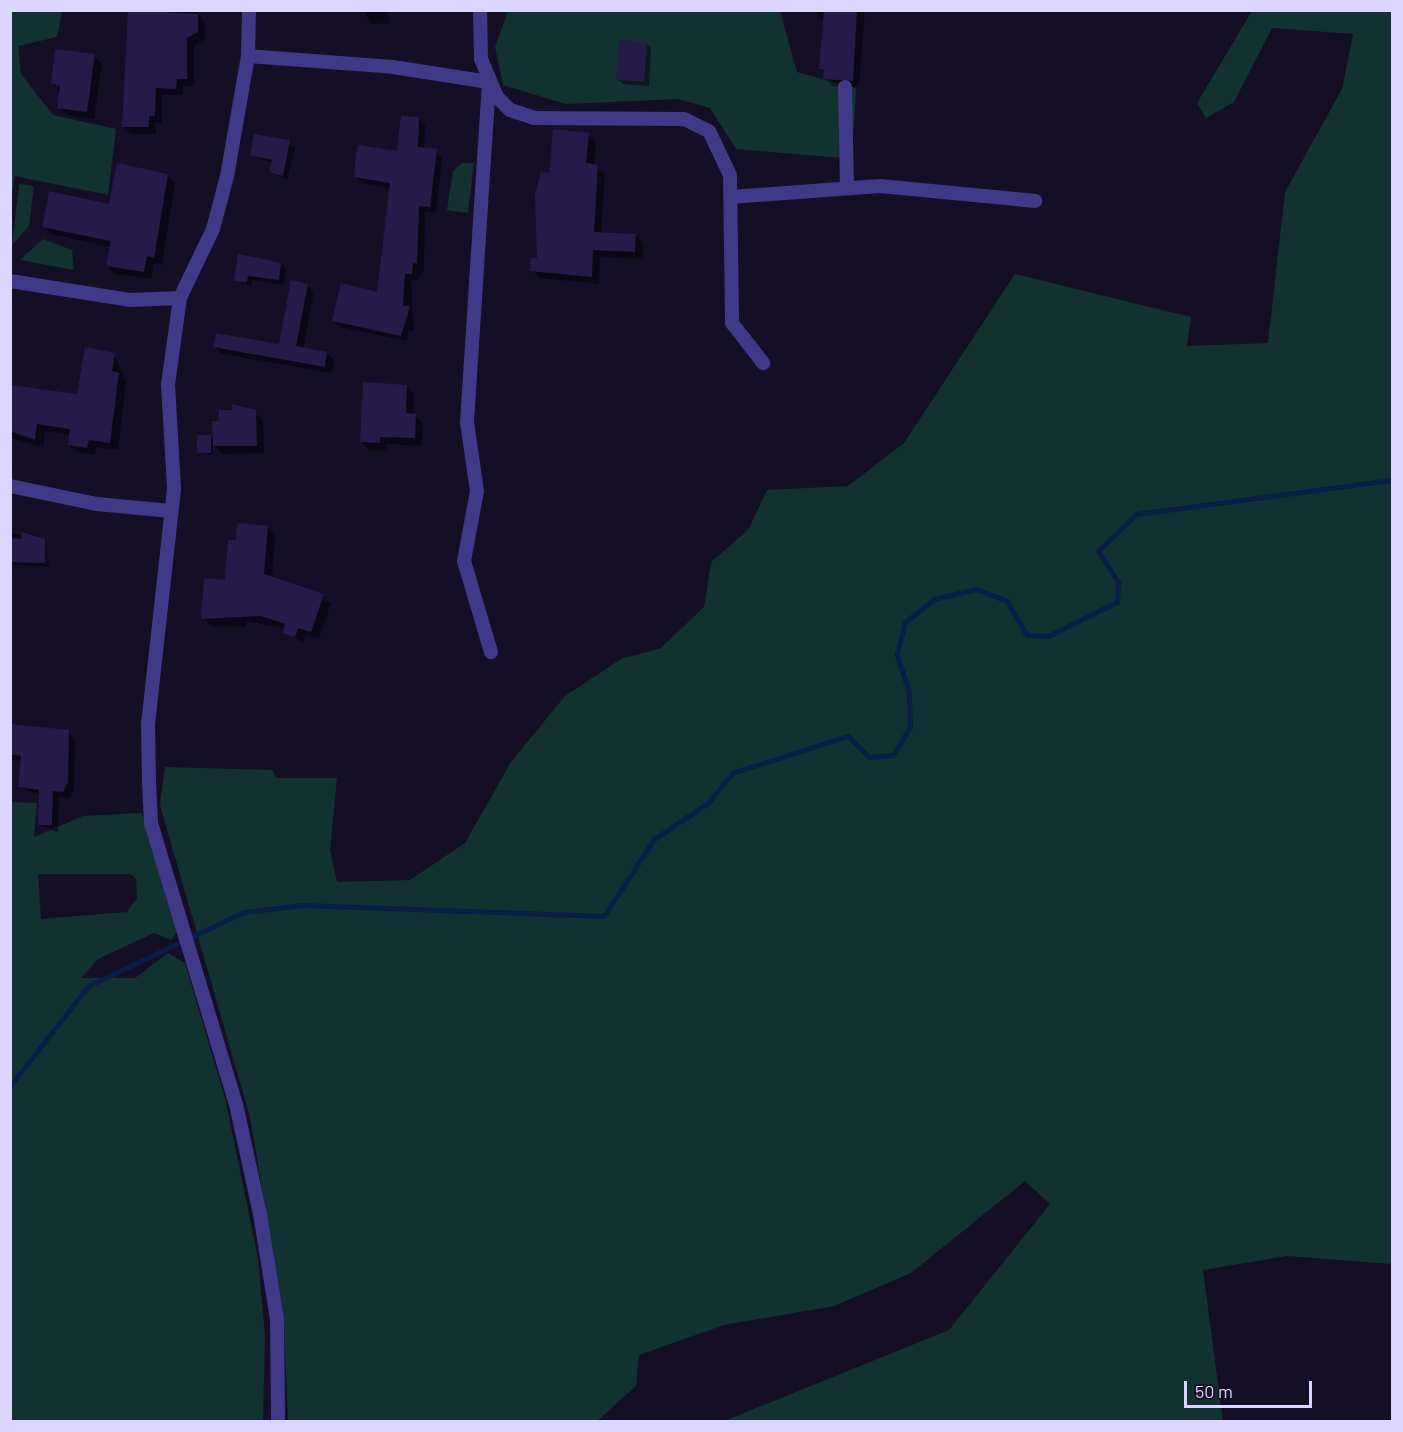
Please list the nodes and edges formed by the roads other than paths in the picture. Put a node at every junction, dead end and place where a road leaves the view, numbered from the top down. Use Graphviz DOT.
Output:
graph roads {
  1 [pos="249,10"];
  2 [pos="480,10"];
  3 [pos="248,56"];
  4 [pos="489,81"];
  5 [pos="845,87"];
  6 [pos="847,188"];
  7 [pos="731,197"];
  8 [pos="1035,201"];
  9 [pos="10,281"];
  10 [pos="180,298"];
  11 [pos="763,363"];
  12 [pos="10,486"];
  13 [pos="171,512"];
  14 [pos="491,652"];
  15 [pos="278,1422"];
  1 -- 3 [label="street"];
  2 -- 4 [label="street"];
  3 -- 4 [label="street"];
  3 -- 10 [label="street"];
  4 -- 7 [label="street"];
  4 -- 14 [label="street"];
  5 -- 6 [label="street"];
  6 -- 7 [label="street"];
  6 -- 8 [label="street"];
  7 -- 11 [label="street"];
  9 -- 10 [label="street"];
  10 -- 13 [label="street"];
  12 -- 13 [label="street"];
  13 -- 15 [label="street"];
}
